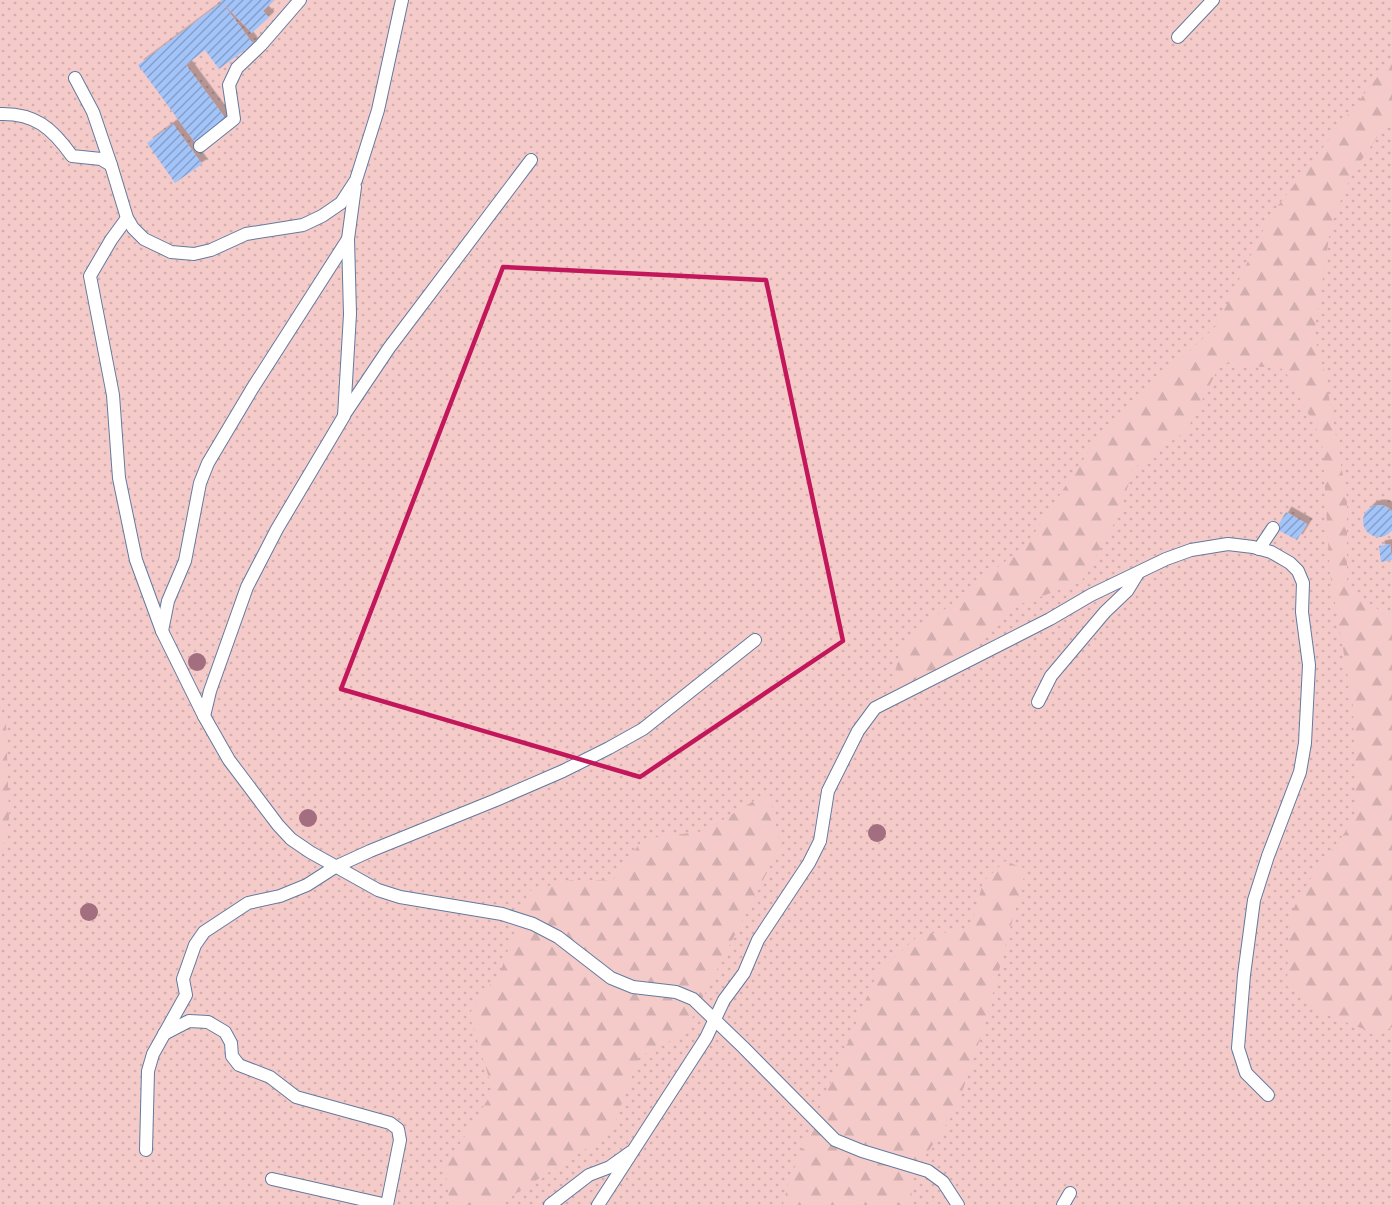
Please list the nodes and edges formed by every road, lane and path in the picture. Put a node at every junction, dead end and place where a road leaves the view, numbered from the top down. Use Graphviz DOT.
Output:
graph roads {
  1 [pos="300,0"];
  2 [pos="402,0"];
  3 [pos="1213,0"];
  4 [pos="1178,37"];
  5 [pos="75,78"];
  6 [pos="0,114"];
  7 [pos="200,146"];
  8 [pos="531,160"];
  9 [pos="111,165"];
  10 [pos="356,180"];
  11 [pos="127,218"];
  12 [pos="348,239"];
  13 [pos="344,416"];
  14 [pos="1273,528"];
  15 [pos="1259,549"];
  16 [pos="1138,572"];
  17 [pos="162,630"];
  18 [pos="755,640"];
  19 [pos="1038,702"];
  20 [pos="204,716"];
  21 [pos="335,867"];
  22 [pos="716,1021"];
  23 [pos="164,1034"];
  24 [pos="1268,1095"];
  25 [pos="636,1148"];
  26 [pos="146,1150"];
  27 [pos="272,1179"];
  28 [pos="1070,1193"];
  29 [pos="550,1205"];
  30 [pos="598,1205"];
  31 [pos="958,1205"];
  32 [pos="1063,1205"];
  1 -- 7 [label="lane"];
  2 -- 10 [label="lane"];
  3 -- 4 [label="lane"];
  5 -- 9 [label="lane"];
  6 -- 9 [label="lane"];
  8 -- 13 [label="lane"];
  9 -- 11 [label="lane"];
  10 -- 11 [label="lane"];
  10 -- 12 [label="lane"];
  11 -- 17 [label="lane"];
  12 -- 13 [label="lane"];
  12 -- 17 [label="lane"];
  13 -- 20 [label="lane"];
  14 -- 15 [label="lane"];
  15 -- 16 [label="lane"];
  15 -- 24 [label="lane"];
  16 -- 19 [label="lane"];
  16 -- 22 [label="lane"];
  17 -- 20 [label="lane"];
  18 -- 21 [label="lane"];
  20 -- 21 [label="lane"];
  21 -- 22 [label="lane"];
  21 -- 23 [label="lane"];
  22 -- 25 [label="lane"];
  22 -- 31 [label="lane"];
  23 -- 26 [label="lane"];
  23 -- 27 [label="lane"];
  25 -- 29 [label="lane"];
  25 -- 30 [label="lane"];
  28 -- 32 [label="lane"];
}
